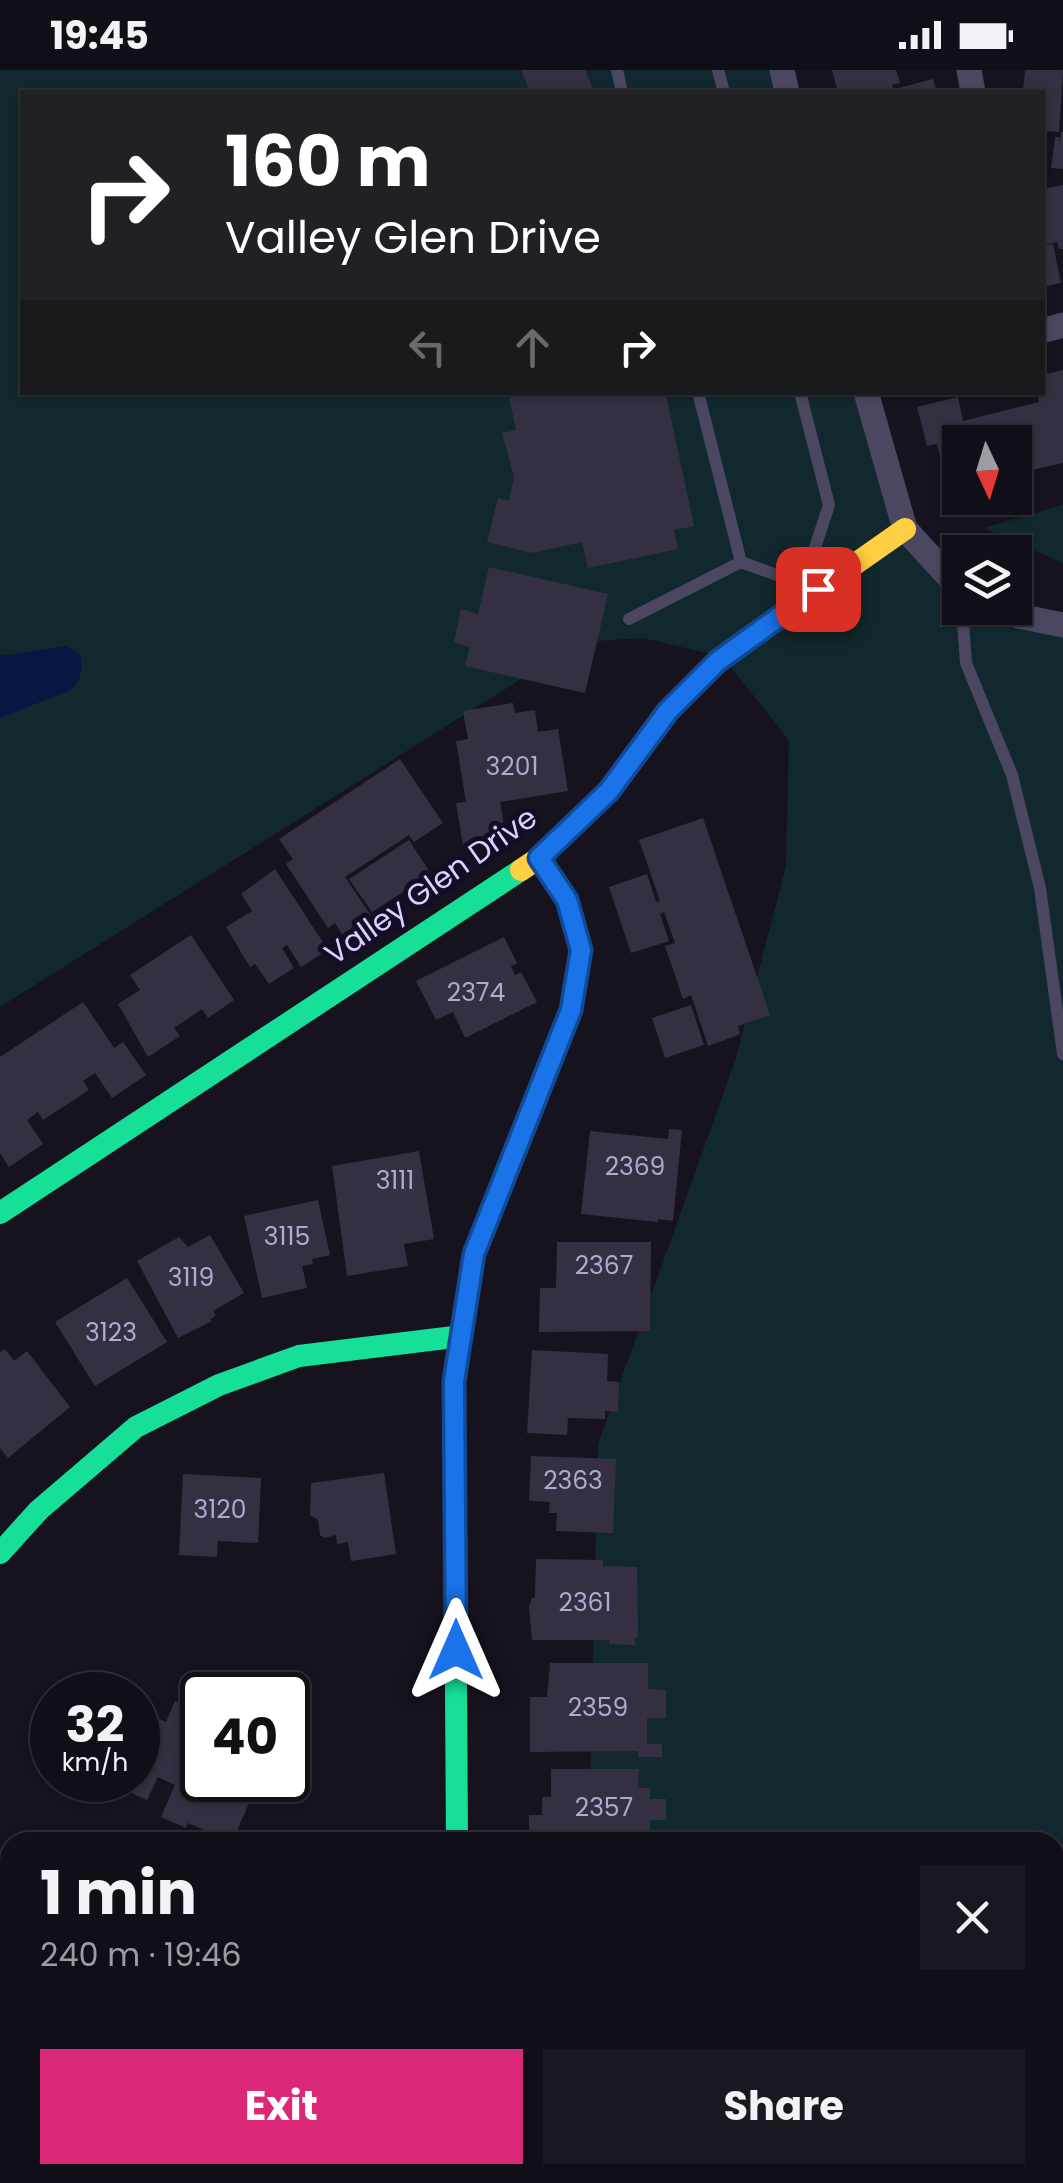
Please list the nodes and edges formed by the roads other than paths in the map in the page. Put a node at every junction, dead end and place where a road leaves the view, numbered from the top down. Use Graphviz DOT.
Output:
graph roads {
  1 [pos="699,395"];
  2 [pos="801,395"];
  3 [pos="867,395"];
  4 [pos="904,529"];
  5 [pos="742,562"];
  6 [pos="942,569"];
  7 [pos="628,619"];
  8 [pos="1032,619"];
  9 [pos="963,625"];
  10 [pos="1063,625"];
  11 [pos="539,858"];
  12 [pos="1063,1054"];
  13 [pos="0,1212"];
  14 [pos="462,1336"];
  15 [pos="0,1553"];
  16 [pos="457,1832"];
  1 -- 5 [label="lane"];
  2 -- 5 [label="lane"];
  3 -- 4 [label="street"];
  4 -- 6 [label="street"];
  4 -- 11 [label="street, Valley Glen Drive"];
  5 -- 7 [label="lane"];
  8 -- 10 [label="street"];
  9 -- 12 [label="lane"];
  11 -- 13 [label="street, Valley Glen Drive"];
  11 -- 14 [label="street"];
  14 -- 15 [label="street"];
  14 -- 16 [label="street"];
}
